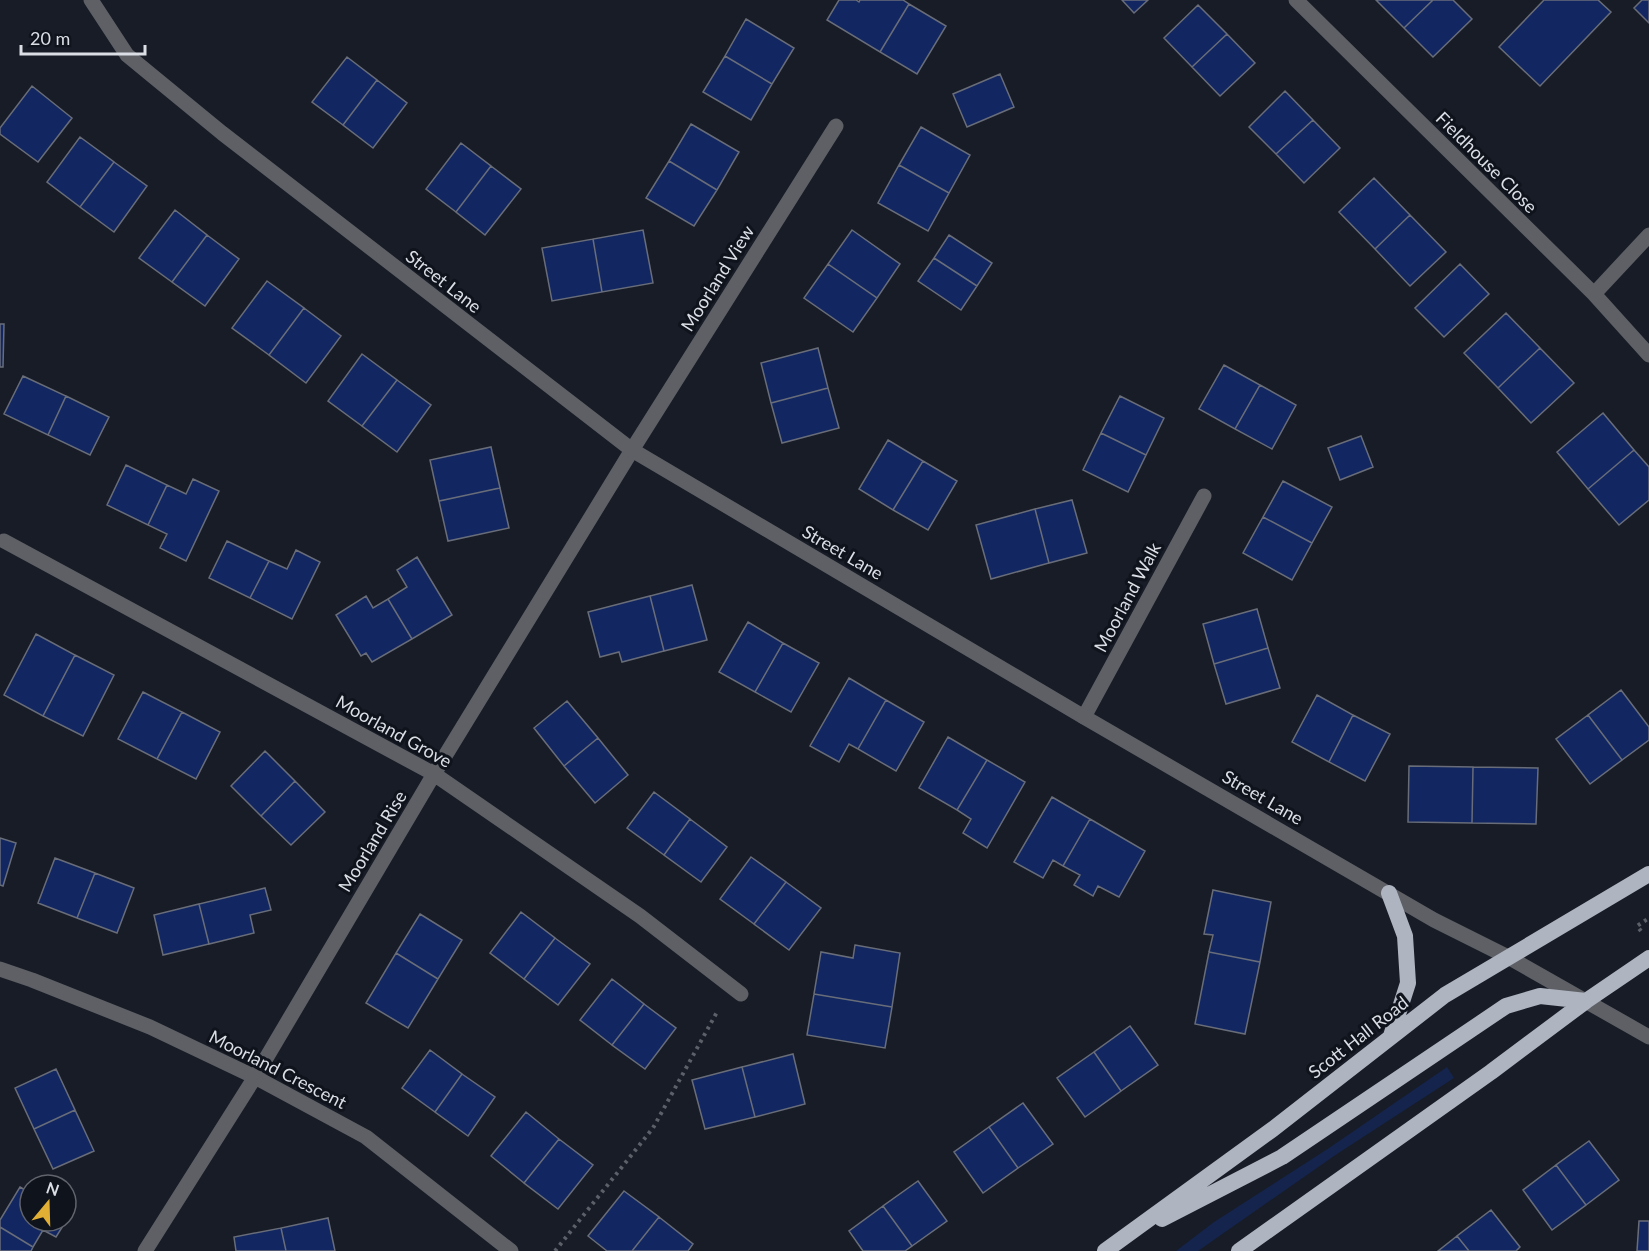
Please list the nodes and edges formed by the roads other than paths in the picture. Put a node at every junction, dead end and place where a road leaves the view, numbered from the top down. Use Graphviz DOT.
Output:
graph roads {
  1 [pos="92,0"];
  2 [pos="1296,0"];
  3 [pos="836,126"];
  4 [pos="1649,235"];
  5 [pos="1594,294"];
  6 [pos="1649,355"];
  7 [pos="632,450"];
  8 [pos="1204,496"];
  9 [pos="4,541"];
  10 [pos="1084,717"];
  11 [pos="434,774"];
  12 [pos="1649,874"];
  13 [pos="1389,893"];
  14 [pos="1508,957"];
  15 [pos="1649,958"];
  16 [pos="0,969"];
  17 [pos="736,991"];
  18 [pos="1586,1001"];
  19 [pos="1391,1036"];
  20 [pos="1649,1037"];
  21 [pos="255,1077"];
  22 [pos="1109,1248"];
  23 [pos="145,1251"];
  24 [pos="512,1251"];
  25 [pos="1239,1251"];
  1 -- 7 [label="street, Street Lane"];
  2 -- 5 [label="street, Fieldhouse Close"];
  3 -- 7 [label="street, Moorland View"];
  4 -- 5 [label="street"];
  5 -- 6 [label="street, Fieldhouse Close"];
  7 -- 10 [label="street, Street Lane"];
  7 -- 11 [label="street, Moorland Rise"];
  8 -- 10 [label="street, Moorland Walk"];
  9 -- 11 [label="street, Moorland Grove"];
  10 -- 13 [label="street, Street Lane"];
  11 -- 17 [label="street, Moorland Grove"];
  11 -- 21 [label="street, Moorland Rise"];
  12 -- 14 [label="highway, Scott Hall Road"];
  13 -- 14 [label="street, Street Lane"];
  13 -- 19 [label="highway"];
  14 -- 18 [label="street, Street Lane"];
  14 -- 19 [label="highway, Scott Hall Road"];
  15 -- 18 [label="highway"];
  16 -- 21 [label="street, Moorland Crescent"];
  18 -- 20 [label="street, Street Lane"];
  18 -- 22 [label="highway"];
  18 -- 25 [label="highway"];
  19 -- 22 [label="highway, Scott Hall Road"];
  21 -- 23 [label="street, Moorland Rise"];
  21 -- 24 [label="street, Moorland Crescent"];
}
